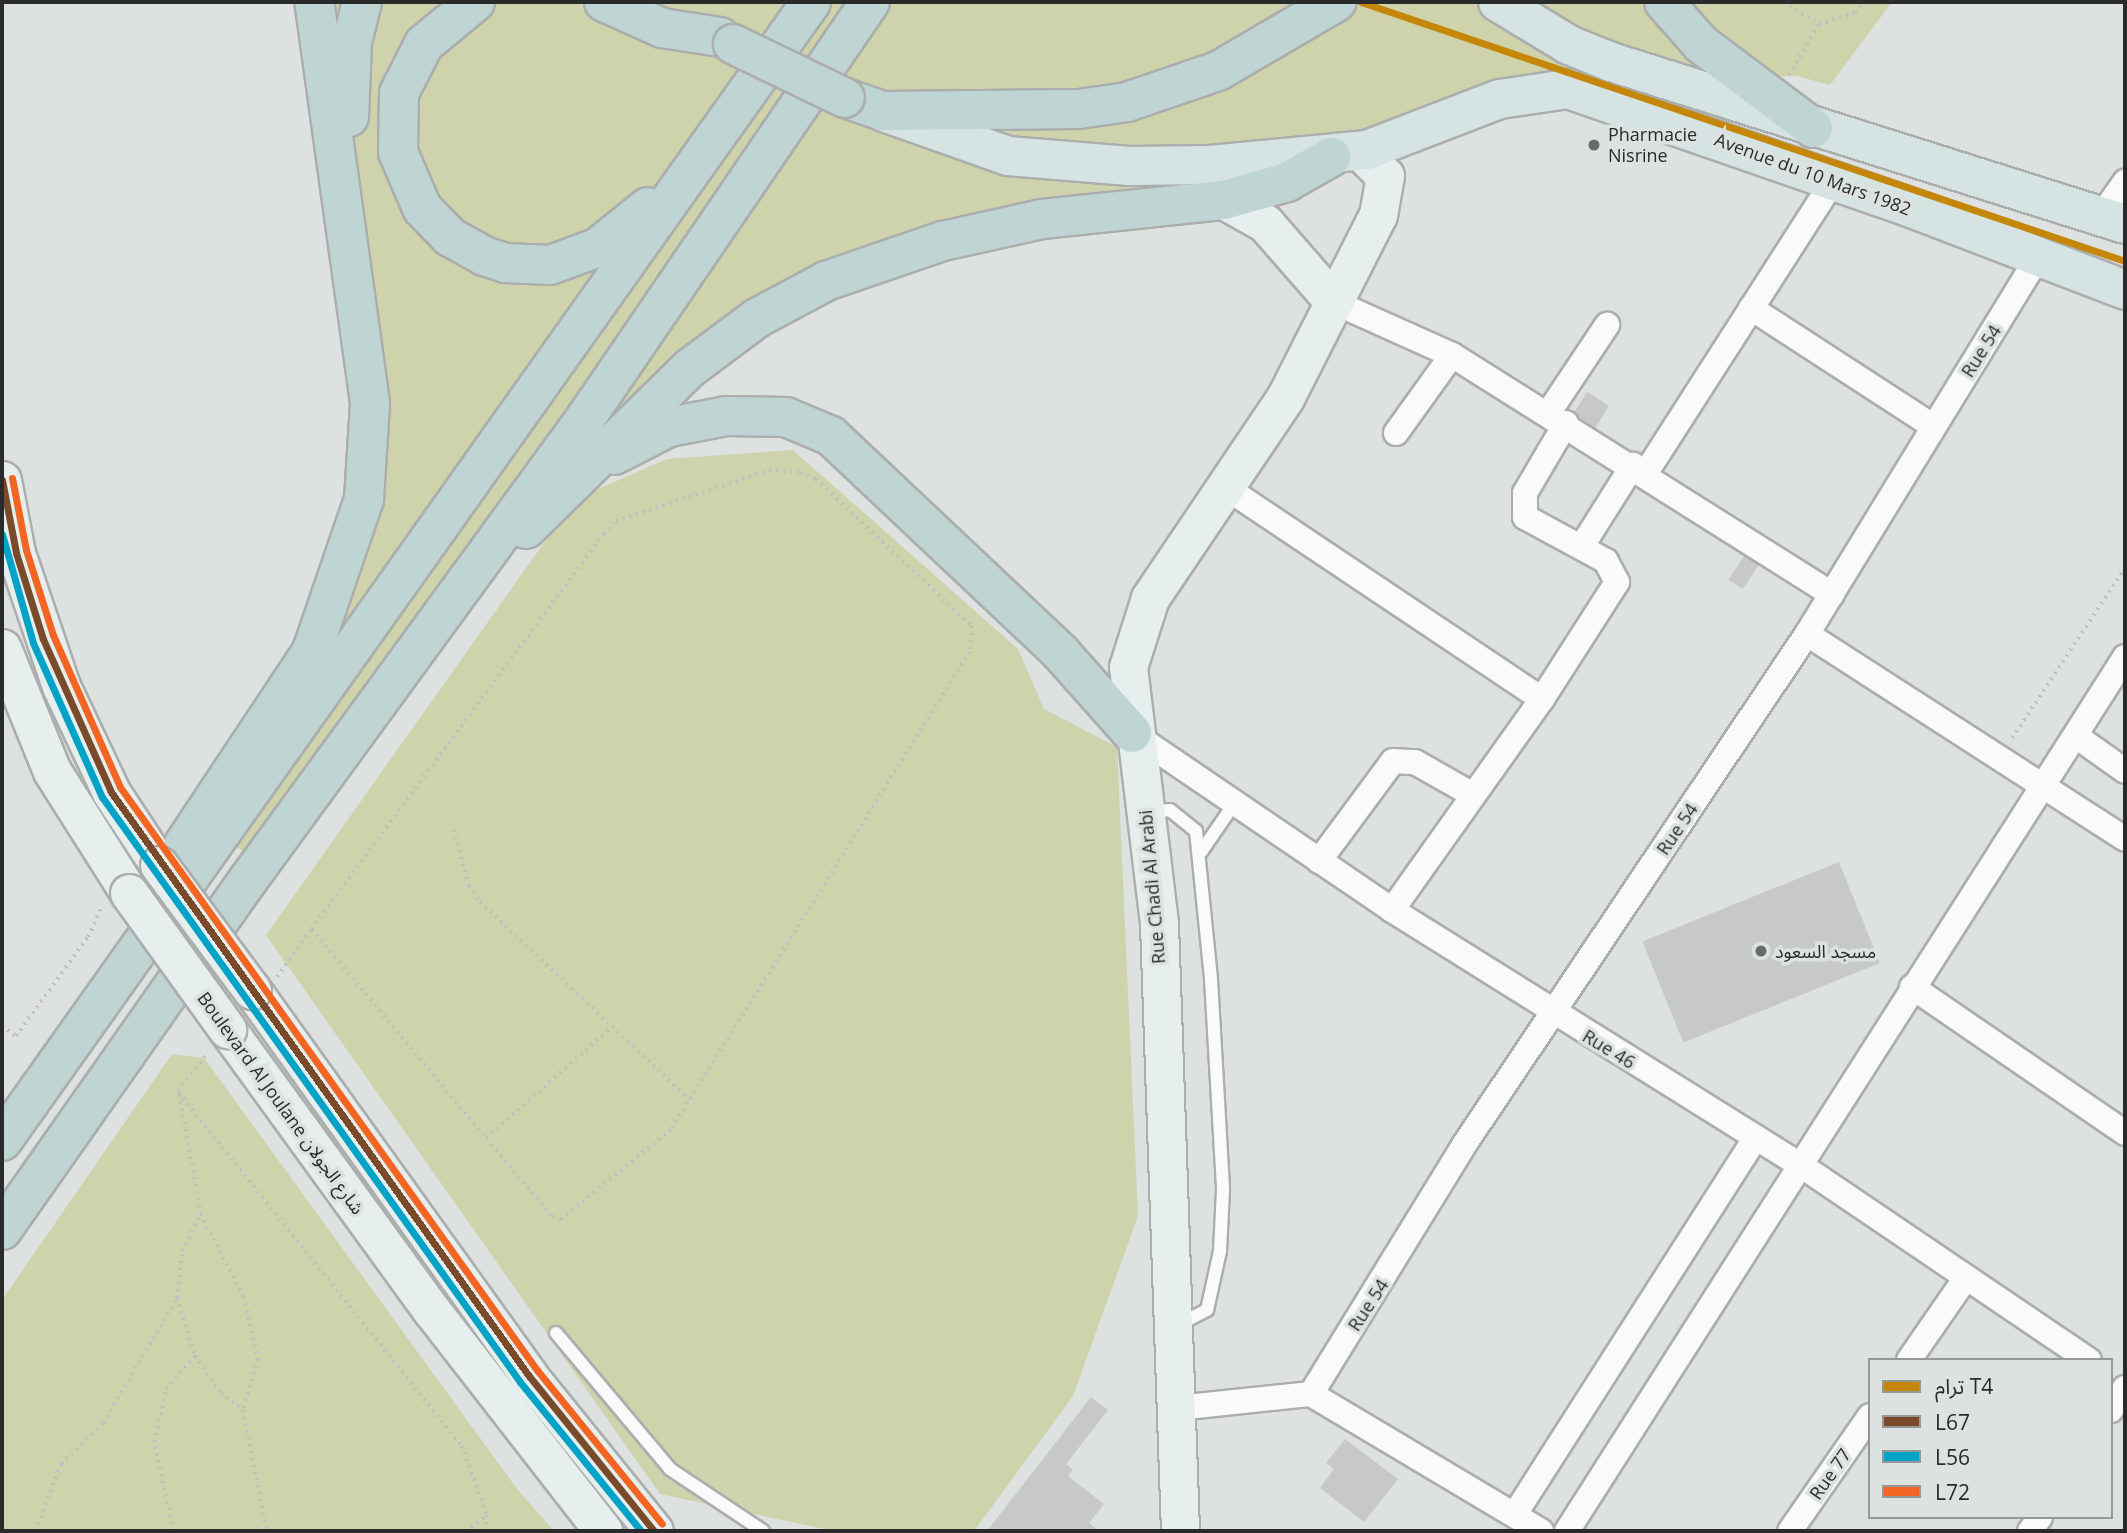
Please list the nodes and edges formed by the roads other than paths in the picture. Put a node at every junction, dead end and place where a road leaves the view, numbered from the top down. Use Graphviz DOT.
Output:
graph roads {
  1 [pos="314,2"];
  2 [pos="362,2"];
  3 [pos="475,2"];
  4 [pos="604,2"];
  5 [pos="674,2"];
  6 [pos="811,2"];
  7 [pos="870,2"];
  8 [pos="1336,2"];
  9 [pos="1498,2"];
  10 [pos="1664,2"];
  11 [pos="726,41"];
  12 [pos="883,111"];
  13 [pos="1813,128"];
  14 [pos="711,143"];
  15 [pos="1346,154"];
  16 [pos="1833,181"];
  17 [pos="2125,182"];
  18 [pos="1224,200"];
  19 [pos="2113,220"];
  20 [pos="2036,260"];
  21 [pos="353,267"];
  22 [pos="2125,290"];
  23 [pos="1334,302"];
  24 [pos="1751,308"];
  25 [pos="1607,325"];
  26 [pos="1452,355"];
  27 [pos="1558,417"];
  28 [pos="1934,427"];
  29 [pos="1396,433"];
  30 [pos="594,467"];
  31 [pos="1639,469"];
  32 [pos="2,480"];
  33 [pos="1225,487"];
  34 [pos="1582,546"];
  35 [pos="470,580"];
  36 [pos="1832,594"];
  37 [pos="1807,634"];
  38 [pos="2,648"];
  39 [pos="2125,657"];
  40 [pos="1542,699"];
  41 [pos="1132,733"];
  42 [pos="2076,736"];
  43 [pos="2125,771"];
  44 [pos="2043,784"];
  45 [pos="1474,794"];
  46 [pos="1234,804"];
  47 [pos="1146,811"];
  48 [pos="2125,839"];
  49 [pos="1201,852"];
  50 [pos="1320,860"];
  51 [pos="1392,910"];
  52 [pos="1912,987"];
  53 [pos="1554,1014"];
  54 [pos="2,1127"];
  55 [pos="2125,1133"];
  56 [pos="1755,1138"];
  57 [pos="2,1141"];
  58 [pos="1799,1164"];
  59 [pos="2,1230"];
  60 [pos="1965,1279"];
  61 [pos="1174,1326"];
  62 [pos="556,1333"];
  63 [pos="1910,1358"];
  64 [pos="2086,1358"];
  65 [pos="2125,1386"];
  66 [pos="1311,1394"];
  67 [pos="2113,1406"];
  68 [pos="1177,1408"];
  69 [pos="1868,1419"];
  70 [pos="1515,1514"];
  71 [pos="603,1531"];
  72 [pos="654,1531"];
  73 [pos="764,1531"];
  74 [pos="1180,1531"];
  75 [pos="1541,1531"];
  76 [pos="1567,1531"];
  77 [pos="1790,1531"];
  1 -- 21 [label="highway"];
  2 -- 21 [label="highway"];
  3 -- 14 [label="highway"];
  4 -- 11 [label="highway"];
  5 -- 11 [label="highway"];
  6 -- 14 [label="highway"];
  7 -- 35 [label="highway"];
  8 -- 12 [label="highway"];
  9 -- 13 [label="main road"];
  10 -- 13 [label="highway"];
  11 -- 12 [label="highway, Avenue du 10 Mars 1982, bridge"];
  12 -- 15 [label="main road, Avenue du 10 Mars 1982"];
  13 -- 19 [label="main road"];
  14 -- 57 [label="highway"];
  15 -- 16 [label="main road, Avenue du 10 Mars 1982"];
  15 -- 18 [label="highway"];
  15 -- 23 [label="main road, Rue Chadi Al Arabi"];
  16 -- 20 [label="main road, Avenue du 10 Mars 1982"];
  16 -- 24 [label="street"];
  17 -- 19 [label="street"];
  18 -- 23 [label="main road"];
  18 -- 30 [label="highway"];
  20 -- 22 [label="main road, Avenue du 10 Mars 1982"];
  20 -- 28 [label="street, Rue 54"];
  21 -- 54 [label="highway"];
  23 -- 26 [label="street"];
  23 -- 33 [label="main road, Rue Chadi Al Arabi"];
  24 -- 28 [label="street"];
  24 -- 31 [label="street"];
  25 -- 27 [label="street"];
  26 -- 27 [label="street"];
  26 -- 29 [label="street"];
  27 -- 31 [label="street"];
  27 -- 34 [label="street"];
  28 -- 36 [label="street, Rue 54"];
  30 -- 35 [label="highway"];
  30 -- 41 [label="highway"];
  31 -- 34 [label="street"];
  31 -- 36 [label="street"];
  32 -- 72 [label="main road, bridge"];
  33 -- 40 [label="street"];
  33 -- 41 [label="main road, Rue Chadi Al Arabi"];
  34 -- 40 [label="street"];
  35 -- 59 [label="highway"];
  36 -- 37 [label="street, Rue 54"];
  37 -- 44 [label="street"];
  37 -- 53 [label="street, Rue 54"];
  38 -- 71 [label="main road, Boulevard Al Joulane شارع الجولان, bridge"];
  39 -- 42 [label="street"];
  40 -- 45 [label="street"];
  41 -- 46 [label="street, Rue 46"];
  41 -- 47 [label="main road, Rue Chadi Al Arabi"];
  42 -- 43 [label="street"];
  42 -- 44 [label="street"];
  44 -- 48 [label="street"];
  44 -- 52 [label="street"];
  45 -- 50 [label="street"];
  45 -- 51 [label="street"];
  46 -- 49 [label="lane"];
  46 -- 50 [label="street, Rue 46"];
  47 -- 49 [label="lane"];
  47 -- 61 [label="main road, Rue Chadi Al Arabi"];
  49 -- 61 [label="lane"];
  50 -- 51 [label="street, Rue 46"];
  51 -- 53 [label="street, Rue 46"];
  52 -- 55 [label="street"];
  52 -- 58 [label="street"];
  53 -- 56 [label="street, Rue 46"];
  53 -- 66 [label="street, Rue 54"];
  56 -- 58 [label="street, Rue 46"];
  56 -- 70 [label="street"];
  58 -- 60 [label="street, Rue 46"];
  58 -- 76 [label="street"];
  60 -- 63 [label="street"];
  60 -- 64 [label="street, Rue 46"];
  61 -- 68 [label="main road, Rue Chadi Al Arabi"];
  62 -- 73 [label="lane"];
  65 -- 67 [label="street"];
  66 -- 68 [label="street"];
  66 -- 70 [label="street"];
  68 -- 74 [label="main road, Rue Chadi Al Arabi"];
  69 -- 77 [label="street, Rue 77"];
  70 -- 75 [label="street"];
}
